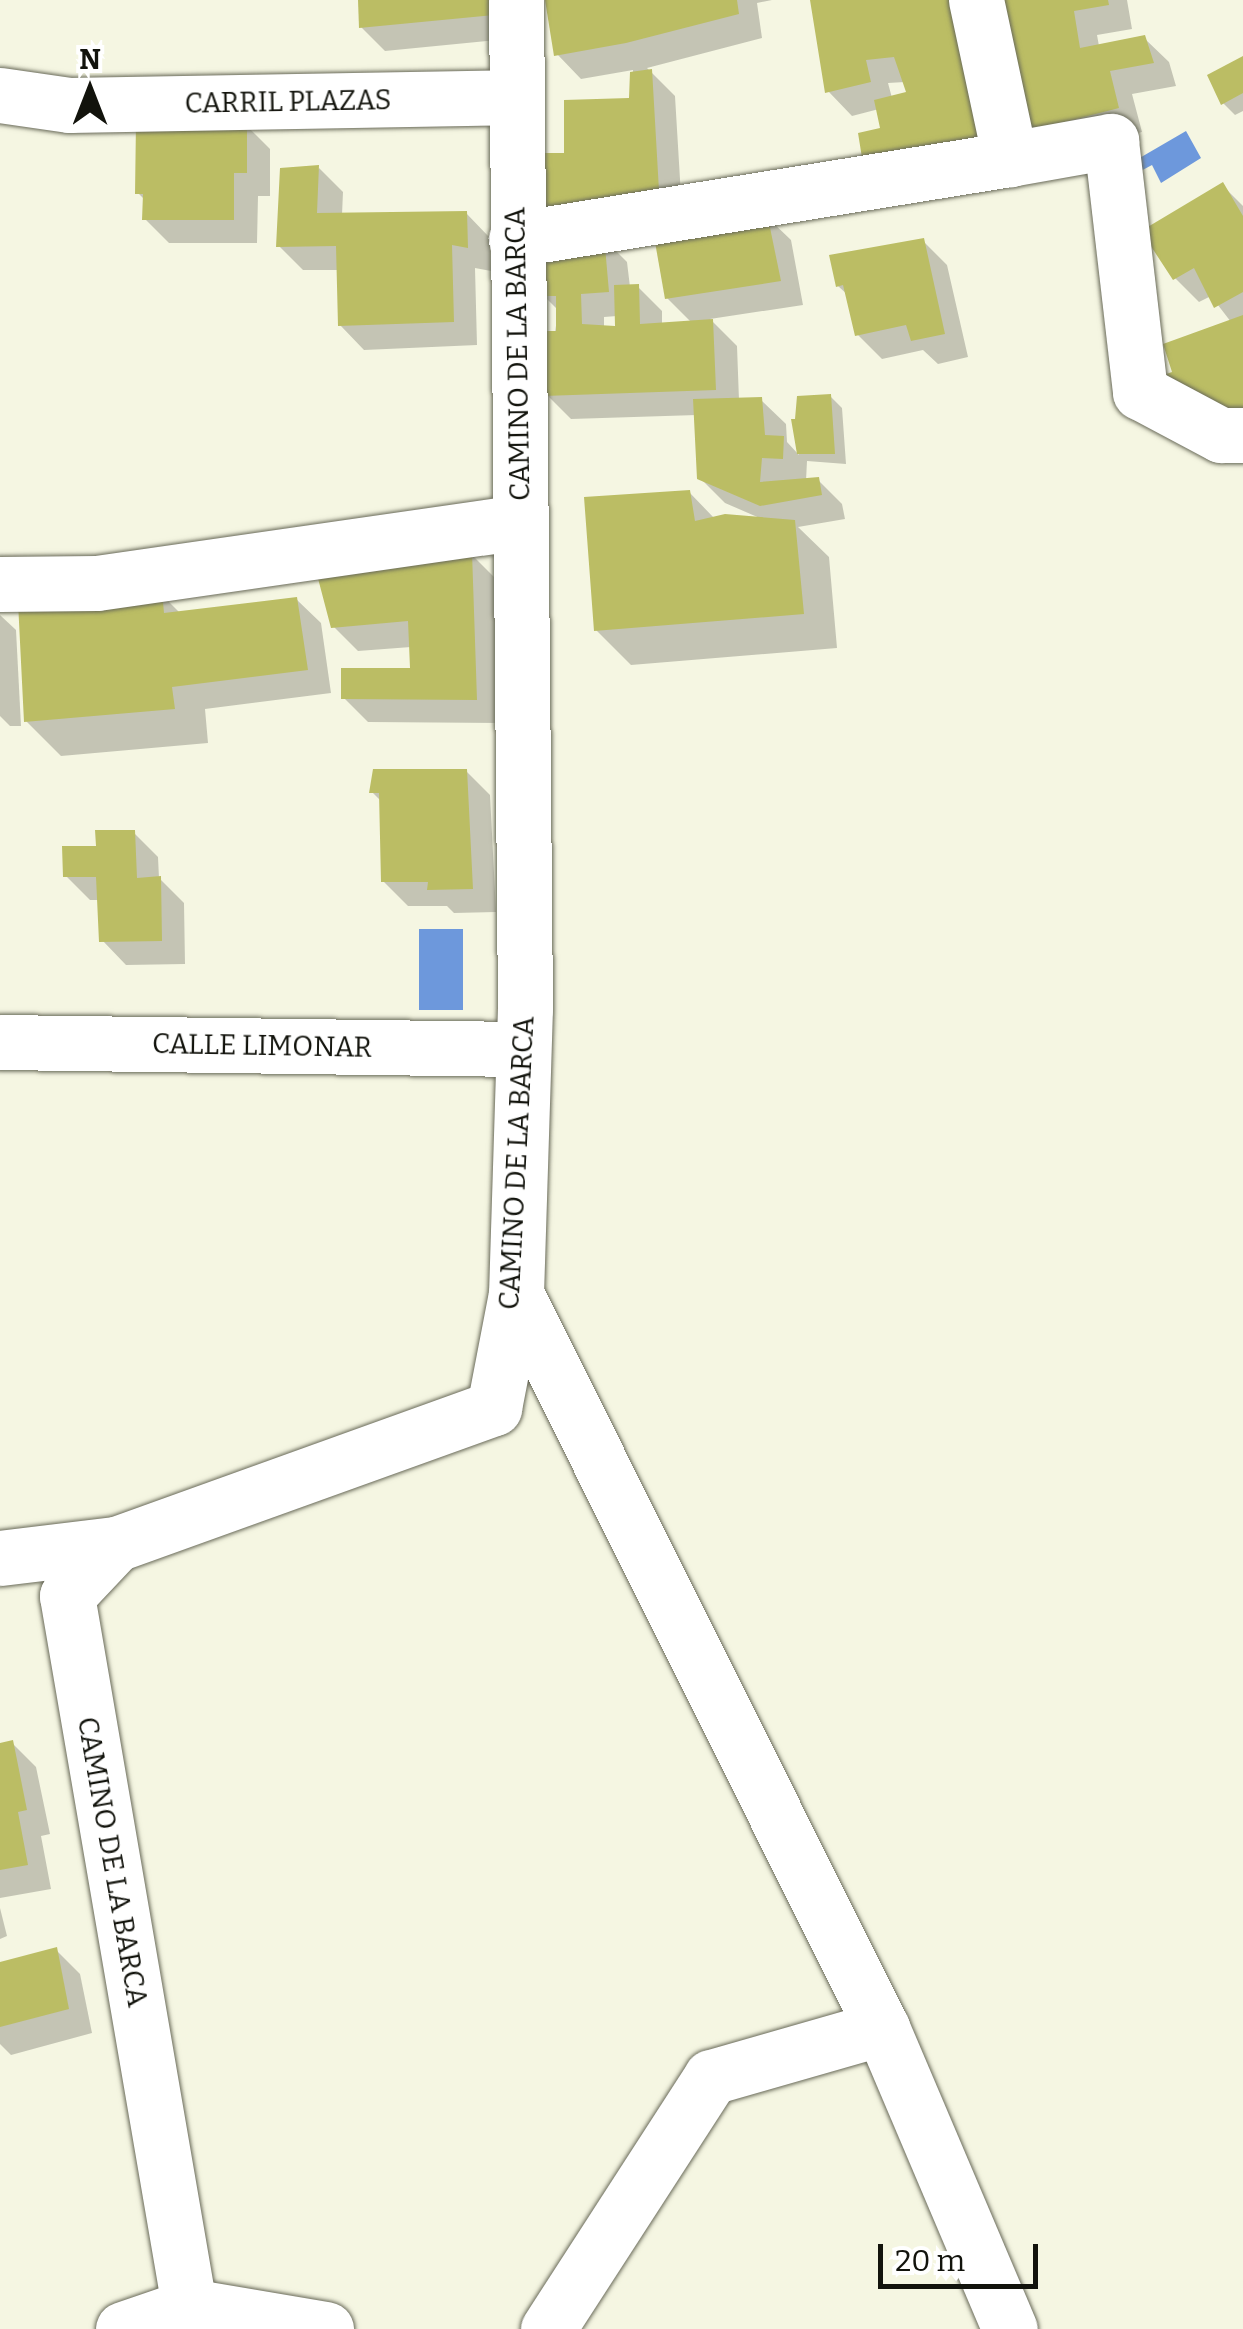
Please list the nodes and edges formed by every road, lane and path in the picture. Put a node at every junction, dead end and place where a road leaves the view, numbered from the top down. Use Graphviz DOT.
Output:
graph roads {
  1 [pos="516,0"];
  2 [pos="976,0"];
  3 [pos="0,95"];
  4 [pos="516,97"];
  5 [pos="1010,159"];
  6 [pos="516,239"];
  7 [pos="1243,435"];
  8 [pos="521,522"];
  9 [pos="0,584"];
  10 [pos="0,1042"];
  11 [pos="524,1049"];
  12 [pos="516,1294"];
  13 [pos="116,1544"];
  14 [pos="0,1558"];
  15 [pos="882,2028"];
  16 [pos="192,2318"];
  17 [pos="123,2329"];
  18 [pos="326,2329"];
  19 [pos="548,2329"];
  20 [pos="1010,2329"];
  1 -- 4 [label="street, CAMINO DE LA BARCA"];
  2 -- 5 [label="street"];
  3 -- 4 [label="street, CARRIL PLAZAS"];
  4 -- 6 [label="street, CAMINO DE LA BARCA"];
  5 -- 6 [label="street"];
  5 -- 7 [label="street"];
  6 -- 8 [label="street, CAMINO DE LA BARCA"];
  8 -- 9 [label="street"];
  8 -- 11 [label="street, CAMINO DE LA BARCA"];
  10 -- 11 [label="street, CALLE LIMONAR"];
  11 -- 12 [label="street, CAMINO DE LA BARCA"];
  12 -- 13 [label="street, CAMINO DE LA BARCA"];
  12 -- 15 [label="street"];
  13 -- 14 [label="street"];
  13 -- 16 [label="street, CAMINO DE LA BARCA"];
  15 -- 19 [label="street"];
  15 -- 20 [label="street"];
  16 -- 17 [label="street"];
  16 -- 18 [label="street"];
}
